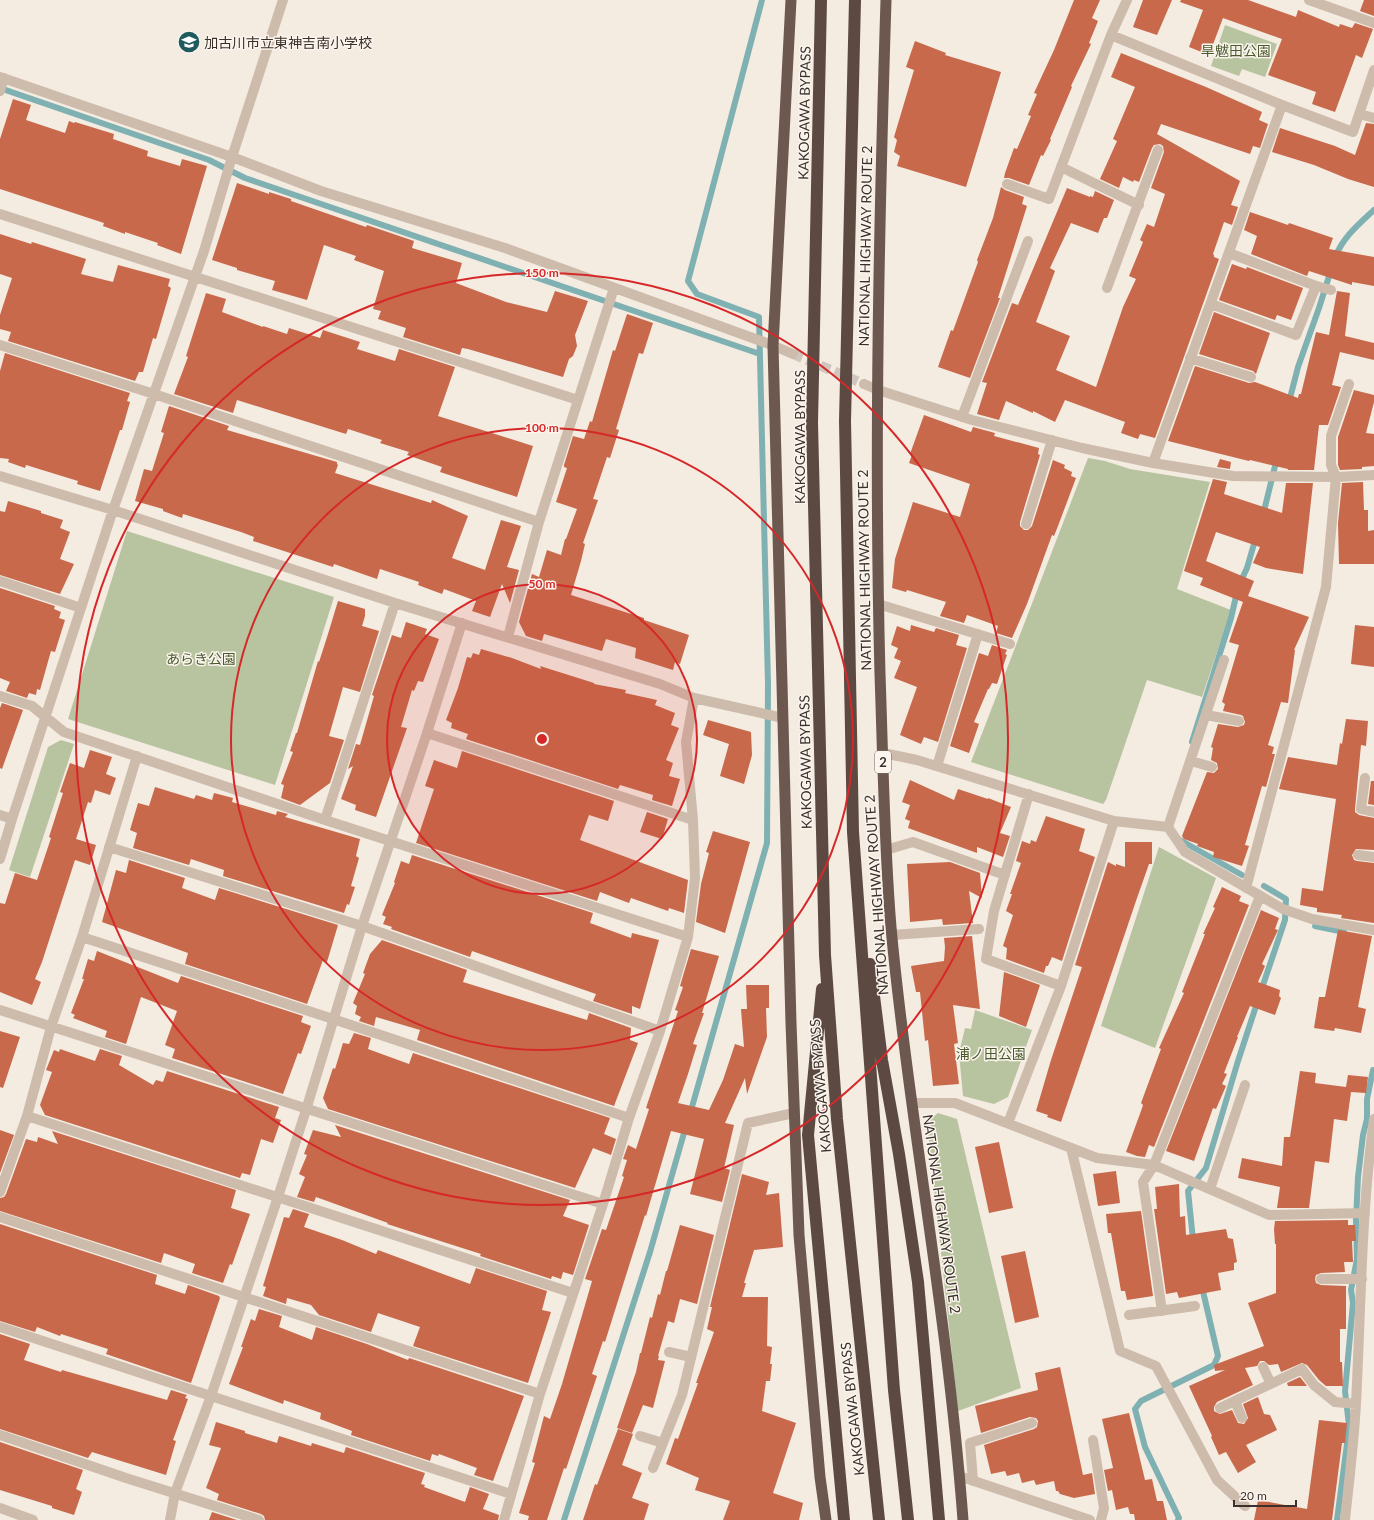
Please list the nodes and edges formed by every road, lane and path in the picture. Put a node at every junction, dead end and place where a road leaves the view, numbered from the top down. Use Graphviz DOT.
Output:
graph roads {
  1 [pos="283,0"];
  2 [pos="791,0"];
  3 [pos="821,0"];
  4 [pos="855,0"];
  5 [pos="886,0"];
  6 [pos="1126,0"];
  7 [pos="1309,0"];
  8 [pos="1374,23"];
  9 [pos="1111,35"];
  10 [pos="1374,70"];
  11 [pos="2,78"];
  12 [pos="0,91"];
  13 [pos="1282,105"];
  14 [pos="1359,114"];
  15 [pos="1374,118"];
  16 [pos="1158,150"];
  17 [pos="232,157"];
  18 [pos="1061,167"];
  19 [pos="1006,184"];
  20 [pos="1139,205"];
  21 [pos="0,214"];
  22 [pos="1028,240"];
  23 [pos="1229,253"];
  24 [pos="195,276"];
  25 [pos="1317,286"];
  26 [pos="613,288"];
  27 [pos="1107,288"];
  28 [pos="1331,290"];
  29 [pos="1211,304"];
  30 [pos="0,345"];
  31 [pos="773,345"];
  32 [pos="793,354"];
  33 [pos="1190,358"];
  34 [pos="1251,377"];
  35 [pos="864,384"];
  36 [pos="1349,384"];
  37 [pos="878,390"];
  38 [pos="154,394"];
  39 [pos="578,400"];
  40 [pos="962,417"];
  41 [pos="1052,440"];
  42 [pos="1153,463"];
  43 [pos="1374,475"];
  44 [pos="0,476"];
  45 [pos="1336,478"];
  46 [pos="113,510"];
  47 [pos="539,522"];
  48 [pos="1026,524"];
  49 [pos="0,581"];
  50 [pos="395,602"];
  51 [pos="878,604"];
  52 [pos="81,608"];
  53 [pos="462,623"];
  54 [pos="978,634"];
  55 [pos="508,637"];
  56 [pos="1010,644"];
  57 [pos="1224,660"];
  58 [pos="0,696"];
  59 [pos="694,698"];
  60 [pos="1206,714"];
  61 [pos="45,717"];
  62 [pos="779,717"];
  63 [pos="1240,721"];
  64 [pos="427,733"];
  65 [pos="883,753"];
  66 [pos="137,756"];
  67 [pos="1190,761"];
  68 [pos="937,766"];
  69 [pos="1212,767"];
  70 [pos="1365,778"];
  71 [pos="1028,794"];
  72 [pos="1374,812"];
  73 [pos="0,816"];
  74 [pos="12,819"];
  75 [pos="325,820"];
  76 [pos="693,820"];
  77 [pos="1114,821"];
  78 [pos="1168,828"];
  79 [pos="852,832"];
  80 [pos="390,841"];
  81 [pos="109,847"];
  82 [pos="886,850"];
  83 [pos="1358,855"];
  84 [pos="1374,857"];
  85 [pos="0,858"];
  86 [pos="1005,875"];
  87 [pos="1246,888"];
  88 [pos="1260,896"];
  89 [pos="362,926"];
  90 [pos="980,929"];
  91 [pos="1374,930"];
  92 [pos="892,935"];
  93 [pos="82,937"];
  94 [pos="688,937"];
  95 [pos="825,955"];
  96 [pos="1060,986"];
  97 [pos="0,1010"];
  98 [pos="333,1019"];
  99 [pos="51,1027"];
  100 [pos="660,1030"];
  101 [pos="1245,1085"];
  102 [pos="912,1103"];
  103 [pos="306,1110"];
  104 [pos="794,1114"];
  105 [pos="27,1116"];
  106 [pos="630,1118"];
  107 [pos="1374,1119"];
  108 [pos="1008,1123"];
  109 [pos="1071,1148"];
  110 [pos="1154,1165"];
  111 [pos="1210,1189"];
  112 [pos="0,1192"];
  113 [pos="278,1197"];
  114 [pos="603,1204"];
  115 [pos="1364,1213"];
  116 [pos="0,1217"];
  117 [pos="1362,1279"];
  118 [pos="1321,1280"];
  119 [pos="573,1293"];
  120 [pos="244,1297"];
  121 [pos="1195,1306"];
  122 [pos="1162,1311"];
  123 [pos="1129,1316"];
  124 [pos="0,1327"];
  125 [pos="668,1352"];
  126 [pos="691,1356"];
  127 [pos="1263,1367"];
  128 [pos="1271,1384"];
  129 [pos="540,1394"];
  130 [pos="211,1396"];
  131 [pos="1235,1401"];
  132 [pos="1356,1404"];
  133 [pos="1220,1408"];
  134 [pos="1242,1418"];
  135 [pos="1032,1423"];
  136 [pos="0,1435"];
  137 [pos="640,1436"];
  138 [pos="1093,1440"];
  139 [pos="663,1443"];
  140 [pos="653,1468"];
  141 [pos="959,1476"];
  142 [pos="973,1481"];
  143 [pos="175,1493"];
  144 [pos="512,1494"];
  145 [pos="1245,1506"];
  146 [pos="0,1508"];
  147 [pos="33,1520"];
  148 [pos="170,1520"];
  149 [pos="259,1520"];
  150 [pos="504,1520"];
  151 [pos="826,1520"];
  152 [pos="844,1520"];
  153 [pos="879,1520"];
  154 [pos="908,1520"];
  155 [pos="939,1520"];
  156 [pos="963,1520"];
  157 [pos="1090,1520"];
  158 [pos="1101,1520"];
  159 [pos="1344,1520"];
  1 -- 17 [label="street"];
  2 -- 31 [label="highway"];
  3 -- 95 [label="highway, KAKOGAWA BYPASS"];
  4 -- 79 [label="highway"];
  5 -- 37 [label="highway, NATIONAL HIGHWAY ROUTE 2 / 2"];
  6 -- 9 [label="street"];
  7 -- 8 [label="street"];
  9 -- 13 [label="street"];
  9 -- 18 [label="street"];
  10 -- 14 [label="street"];
  11 -- 12 [label="street"];
  11 -- 17 [label="street"];
  13 -- 14 [label="street"];
  13 -- 23 [label="street"];
  14 -- 15 [label="street"];
  16 -- 20 [label="street"];
  17 -- 24 [label="street"];
  17 -- 26 [label="street"];
  18 -- 19 [label="street"];
  18 -- 20 [label="street"];
  20 -- 27 [label="street"];
  21 -- 24 [label="street"];
  22 -- 40 [label="street"];
  23 -- 25 [label="street"];
  23 -- 29 [label="street"];
  24 -- 38 [label="street"];
  24 -- 39 [label="street"];
  25 -- 28 [label="street"];
  25 -- 29 [label="street"];
  26 -- 31 [label="street"];
  26 -- 39 [label="street"];
  29 -- 33 [label="street"];
  30 -- 38 [label="street"];
  31 -- 32 [label="street"];
  31 -- 62 [label="highway"];
  33 -- 34 [label="street"];
  33 -- 42 [label="street"];
  35 -- 37 [label="street"];
  36 -- 45 [label="street"];
  37 -- 40 [label="street"];
  37 -- 51 [label="highway, NATIONAL HIGHWAY ROUTE 2 / 2"];
  38 -- 46 [label="street"];
  38 -- 47 [label="street"];
  39 -- 47 [label="street"];
  40 -- 41 [label="street"];
  41 -- 42 [label="street"];
  41 -- 48 [label="street"];
  42 -- 45 [label="street"];
  43 -- 45 [label="street"];
  44 -- 46 [label="street"];
  45 -- 87 [label="street"];
  46 -- 50 [label="street"];
  46 -- 52 [label="street"];
  47 -- 55 [label="street"];
  49 -- 52 [label="street"];
  50 -- 53 [label="street"];
  50 -- 75 [label="street"];
  51 -- 54 [label="street"];
  51 -- 65 [label="highway, NATIONAL HIGHWAY ROUTE 2 / 2"];
  52 -- 61 [label="street"];
  53 -- 55 [label="street"];
  53 -- 64 [label="street"];
  54 -- 56 [label="street"];
  54 -- 68 [label="street"];
  55 -- 59 [label="street"];
  57 -- 60 [label="street"];
  58 -- 61 [label="street"];
  59 -- 62 [label="street"];
  59 -- 76 [label="street"];
  60 -- 63 [label="street"];
  60 -- 67 [label="street"];
  61 -- 66 [label="street"];
  61 -- 74 [label="street"];
  62 -- 104 [label="highway"];
  64 -- 76 [label="street"];
  64 -- 80 [label="street"];
  65 -- 68 [label="street"];
  65 -- 82 [label="highway, NATIONAL HIGHWAY ROUTE 2 / 2"];
  66 -- 75 [label="street"];
  66 -- 81 [label="street"];
  67 -- 69 [label="street"];
  67 -- 78 [label="street"];
  68 -- 71 [label="street"];
  70 -- 72 [label="street"];
  71 -- 77 [label="street"];
  71 -- 86 [label="street"];
  73 -- 74 [label="street"];
  74 -- 85 [label="street"];
  75 -- 80 [label="street"];
  76 -- 94 [label="street"];
  77 -- 78 [label="street"];
  77 -- 96 [label="street"];
  78 -- 87 [label="street"];
  79 -- 154 [label="highway"];
  79 -- 155 [label="highway"];
  80 -- 89 [label="street"];
  80 -- 94 [label="street"];
  81 -- 89 [label="street"];
  81 -- 93 [label="street"];
  82 -- 86 [label="street"];
  82 -- 92 [label="highway, NATIONAL HIGHWAY ROUTE 2 / 2"];
  83 -- 84 [label="street"];
  86 -- 96 [label="street"];
  87 -- 88 [label="street"];
  88 -- 91 [label="street"];
  88 -- 110 [label="street"];
  89 -- 98 [label="street"];
  89 -- 100 [label="street"];
  90 -- 92 [label="street"];
  92 -- 102 [label="highway, NATIONAL HIGHWAY ROUTE 2 / 2"];
  93 -- 98 [label="street"];
  93 -- 99 [label="street"];
  94 -- 100 [label="street"];
  95 -- 152 [label="highway"];
  95 -- 153 [label="highway, KAKOGAWA BYPASS"];
  96 -- 108 [label="street"];
  97 -- 99 [label="street"];
  98 -- 103 [label="street"];
  98 -- 106 [label="street"];
  99 -- 103 [label="street"];
  99 -- 105 [label="street"];
  100 -- 106 [label="street"];
  101 -- 111 [label="street"];
  102 -- 108 [label="street"];
  102 -- 141 [label="highway, NATIONAL HIGHWAY ROUTE 2 / 2"];
  103 -- 113 [label="street"];
  103 -- 114 [label="street"];
  104 -- 126 [label="street"];
  104 -- 151 [label="highway"];
  105 -- 112 [label="street"];
  105 -- 113 [label="street"];
  106 -- 114 [label="street"];
  107 -- 115 [label="street"];
  108 -- 109 [label="street"];
  109 -- 110 [label="street"];
  109 -- 145 [label="street"];
  110 -- 111 [label="street"];
  110 -- 122 [label="street"];
  111 -- 115 [label="street"];
  113 -- 119 [label="street"];
  113 -- 120 [label="street"];
  114 -- 119 [label="street"];
  115 -- 117 [label="street"];
  116 -- 120 [label="street"];
  117 -- 118 [label="street"];
  117 -- 132 [label="street"];
  119 -- 129 [label="street"];
  120 -- 129 [label="street"];
  120 -- 130 [label="street"];
  121 -- 122 [label="street"];
  122 -- 123 [label="street"];
  124 -- 130 [label="street"];
  125 -- 126 [label="street"];
  126 -- 139 [label="street"];
  127 -- 128 [label="street"];
  128 -- 131 [label="street"];
  128 -- 132 [label="street"];
  129 -- 144 [label="street"];
  130 -- 143 [label="street"];
  130 -- 144 [label="street"];
  131 -- 133 [label="street"];
  131 -- 134 [label="street"];
  132 -- 159 [label="street"];
  135 -- 142 [label="street"];
  136 -- 143 [label="street"];
  137 -- 139 [label="street"];
  138 -- 158 [label="street"];
  139 -- 140 [label="street"];
  141 -- 142 [label="street"];
  141 -- 156 [label="highway, NATIONAL HIGHWAY ROUTE 2 / 2"];
  142 -- 157 [label="street"];
  143 -- 148 [label="street"];
  143 -- 149 [label="street"];
  144 -- 150 [label="street"];
  146 -- 147 [label="street"];
}
